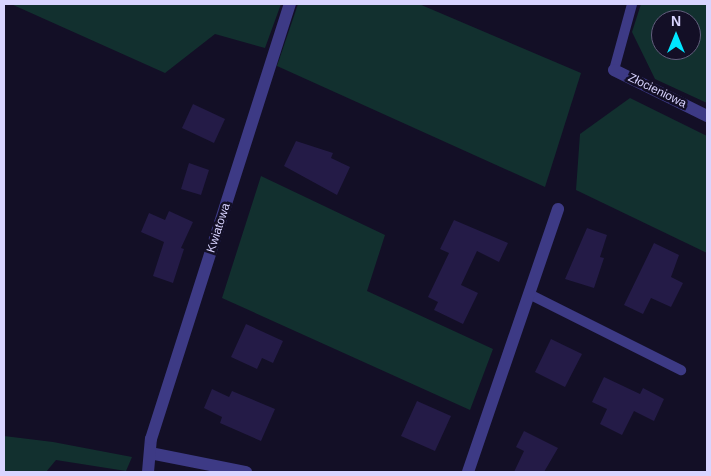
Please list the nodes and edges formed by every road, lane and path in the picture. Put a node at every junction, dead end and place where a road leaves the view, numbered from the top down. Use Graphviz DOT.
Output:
graph roads {
  1 [pos="290,4"];
  2 [pos="632,4"];
  3 [pos="614,70"];
  4 [pos="707,116"];
  5 [pos="558,209"];
  6 [pos="531,295"];
  7 [pos="681,370"];
  8 [pos="150,453"];
  9 [pos="148,472"];
  10 [pos="246,472"];
  11 [pos="468,472"];
  1 -- 8 [label="street, Kwiatowa"];
  2 -- 3 [label="lane, Złocieniowa"];
  3 -- 4 [label="street, Złocieniowa"];
  5 -- 6 [label="street"];
  6 -- 7 [label="lane"];
  6 -- 11 [label="street"];
  8 -- 9 [label="street, Kwiatowa"];
  8 -- 10 [label="street"];
}
